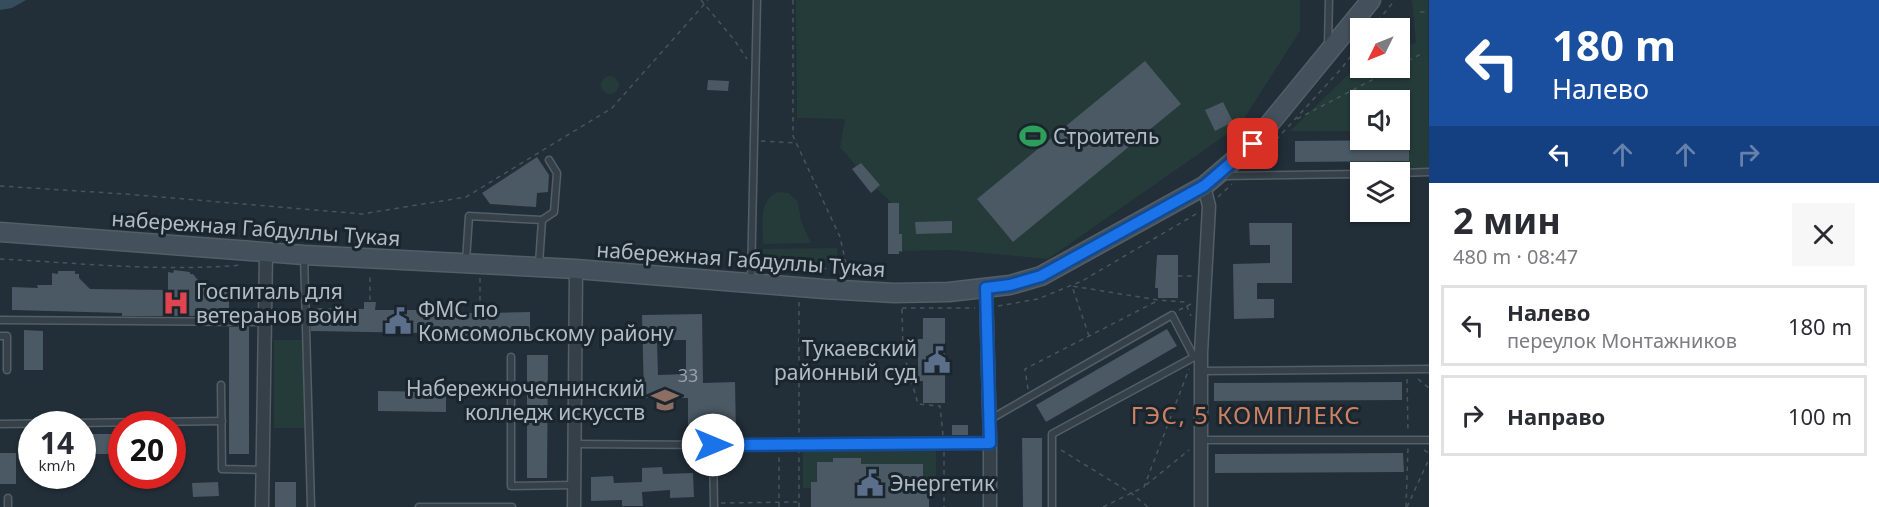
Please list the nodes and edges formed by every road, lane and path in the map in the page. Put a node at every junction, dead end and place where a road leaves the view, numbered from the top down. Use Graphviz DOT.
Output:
graph roads {
  1 [pos="701,0"];
  2 [pos="708,0"];
  3 [pos="757,0"];
  4 [pos="793,0"];
  5 [pos="1329,0"];
  6 [pos="1371,0"];
  7 [pos="1395,0"];
  8 [pos="704,5"];
  9 [pos="1420,12"];
  10 [pos="1429,12"];
  11 [pos="1380,18"];
  12 [pos="1421,54"];
  13 [pos="1327,55"];
  14 [pos="1350,56"];
  15 [pos="1410,60"];
  16 [pos="750,65"];
  17 [pos="1376,78"];
  18 [pos="1296,119"];
  19 [pos="793,136"];
  20 [pos="1272,144"];
  21 [pos="549,160"];
  22 [pos="1429,172"];
  23 [pos="1410,173"];
  24 [pos="1350,174"];
  25 [pos="1240,176"];
  26 [pos="1211,181"];
  27 [pos="0,186"];
  28 [pos="1209,206"];
  29 [pos="542,220"];
  30 [pos="0,232"];
  31 [pos="304,255"];
  32 [pos="0,259"];
  33 [pos="266,259"];
  34 [pos="466,264"];
  35 [pos="539,267"];
  36 [pos="848,268"];
  37 [pos="576,269"];
  38 [pos="370,272"];
  39 [pos="1178,276"];
  40 [pos="1205,276"];
  41 [pos="480,278"];
  42 [pos="751,283"];
  43 [pos="1072,286"];
  44 [pos="799,287"];
  45 [pos="986,288"];
  46 [pos="1204,295"];
  47 [pos="370,300"];
  48 [pos="1158,300"];
  49 [pos="480,301"];
  50 [pos="1185,302"];
  51 [pos="987,307"];
  52 [pos="902,308"];
  53 [pos="1172,315"];
  54 [pos="0,320"];
  55 [pos="265,322"];
  56 [pos="0,336"];
  57 [pos="1089,336"];
  58 [pos="1197,355"];
  59 [pos="511,357"];
  60 [pos="1407,369"];
  61 [pos="1429,369"];
  62 [pos="7,370"];
  63 [pos="1202,371"];
  64 [pos="222,385"];
  65 [pos="1029,396"];
  66 [pos="996,416"];
  67 [pos="222,421"];
  68 [pos="0,424"];
  69 [pos="1202,440"];
  70 [pos="1408,440"];
  71 [pos="1429,440"];
  72 [pos="944,442"];
  73 [pos="990,443"];
  74 [pos="575,444"];
  75 [pos="799,444"];
  76 [pos="1052,444"];
  77 [pos="713,445"];
  78 [pos="780,445"];
  79 [pos="1429,459"];
  80 [pos="263,470"];
  81 [pos="574,485"];
  82 [pos="1144,487"];
  83 [pos="1131,493"];
  84 [pos="8,498"];
  85 [pos="779,502"];
  86 [pos="798,502"];
  87 [pos="714,505"];
  88 [pos="8,507"];
  89 [pos="262,507"];
  90 [pos="311,507"];
  91 [pos="419,507"];
  92 [pos="512,507"];
  93 [pos="574,507"];
  94 [pos="779,507"];
  95 [pos="798,507"];
  96 [pos="944,507"];
  97 [pos="990,507"];
  98 [pos="1052,507"];
  99 [pos="1102,507"];
  100 [pos="1148,507"];
  101 [pos="1201,507"];
  102 [pos="1407,507"];
  1 -- 8 [label="path"];
  2 -- 8 [label="path"];
  3 -- 42 [label="lane"];
  4 -- 19 [label="path"];
  5 -- 13 [label="lane"];
  6 -- 13 [label="main road, набережная Габдуллы Тукая"];
  7 -- 11 [label="path"];
  8 -- 16 [label="path"];
  8 -- 27 [label="path"];
  9 -- 10 [label="path"];
  12 -- 15 [label="path"];
  13 -- 26 [label="main road, набережная Габдуллы Тукая"];
  14 -- 18 [label="path"];
  17 -- 18 [label="path"];
  18 -- 20 [label="path"];
  21 -- 29 [label="lane"];
  22 -- 23 [label="lane"];
  24 -- 25 [label="lane"];
  25 -- 26 [label="lane"];
  25 -- 28 [label="path"];
  26 -- 28 [label="street"];
  26 -- 45 [label="main road, набережная Габдуллы Тукая"];
  28 -- 40 [label="street"];
  28 -- 43 [label="path"];
  29 -- 34 [label="lane"];
  29 -- 35 [label="lane"];
  30 -- 33 [label="main road, набережная Габдуллы Тукая"];
  31 -- 33 [label="main road, набережная Габдуллы Тукая"];
  31 -- 34 [label="main road, набережная Габдуллы Тукая"];
  31 -- 90 [label="lane"];
  32 -- 33 [label="path"];
  33 -- 55 [label="street"];
  34 -- 35 [label="main road, набережная Габдуллы Тукая"];
  35 -- 37 [label="main road, набережная Габдуллы Тукая"];
  36 -- 44 [label="path"];
  37 -- 42 [label="main road, набережная Габдуллы Тукая"];
  37 -- 74 [label="street"];
  38 -- 47 [label="path"];
  39 -- 40 [label="path"];
  40 -- 46 [label="street"];
  41 -- 49 [label="path"];
  42 -- 44 [label="main road, набережная Габдуллы Тукая"];
  43 -- 48 [label="path"];
  43 -- 51 [label="path"];
  43 -- 57 [label="path"];
  44 -- 45 [label="main road, набережная Габдуллы Тукая"];
  44 -- 75 [label="path"];
  45 -- 51 [label="street"];
  46 -- 53 [label="path"];
  46 -- 58 [label="street"];
  48 -- 50 [label="path"];
  48 -- 57 [label="path"];
  51 -- 52 [label="path"];
  51 -- 73 [label="street"];
  53 -- 58 [label="lane"];
  53 -- 65 [label="lane"];
  54 -- 55 [label="lane"];
  55 -- 80 [label="street"];
  56 -- 62 [label="lane"];
  57 -- 65 [label="path"];
  58 -- 63 [label="street"];
  58 -- 76 [label="lane"];
  58 -- 82 [label="path"];
  59 -- 81 [label="lane"];
  60 -- 61 [label="lane"];
  60 -- 63 [label="lane"];
  60 -- 70 [label="path"];
  63 -- 69 [label="street"];
  64 -- 67 [label="lane"];
  65 -- 66 [label="lane"];
  67 -- 68 [label="lane"];
  67 -- 80 [label="lane"];
  69 -- 70 [label="lane"];
  69 -- 82 [label="path"];
  69 -- 101 [label="street"];
  70 -- 71 [label="lane"];
  70 -- 102 [label="path"];
  72 -- 73 [label="lane"];
  72 -- 75 [label="lane"];
  72 -- 96 [label="path"];
  73 -- 97 [label="street"];
  74 -- 77 [label="lane"];
  74 -- 81 [label="street"];
  75 -- 78 [label="lane"];
  75 -- 86 [label="path"];
  76 -- 83 [label="path"];
  76 -- 98 [label="lane"];
  77 -- 78 [label="lane"];
  77 -- 87 [label="lane"];
  78 -- 85 [label="path"];
  79 -- 102 [label="path"];
  80 -- 89 [label="street"];
  81 -- 93 [label="street"];
  82 -- 83 [label="path"];
  83 -- 99 [label="path"];
  83 -- 100 [label="path"];
  84 -- 88 [label="lane"];
  85 -- 86 [label="path"];
  85 -- 87 [label="path"];
  85 -- 94 [label="path"];
  86 -- 95 [label="path"];
  91 -- 92 [label="lane"];
}
